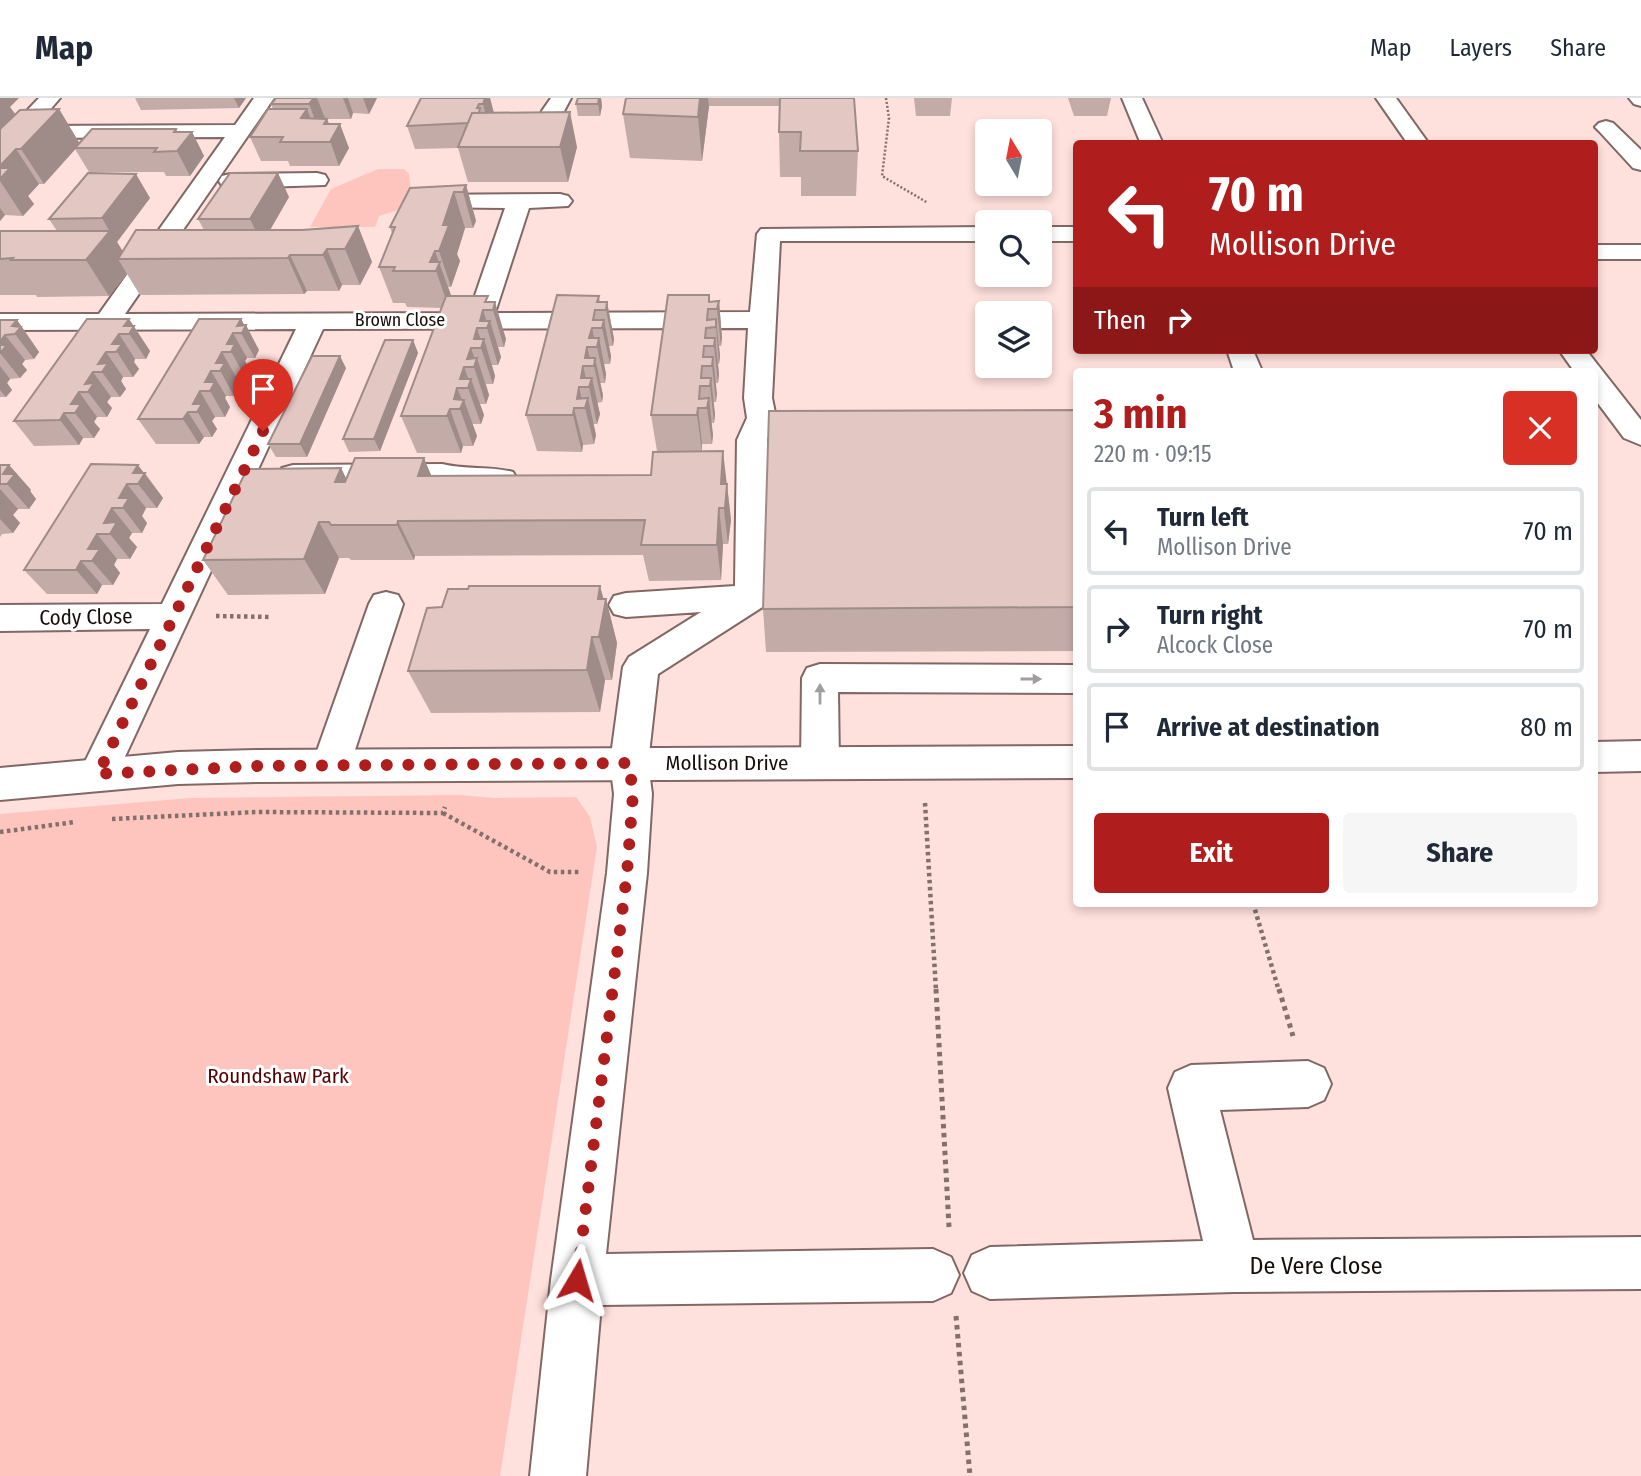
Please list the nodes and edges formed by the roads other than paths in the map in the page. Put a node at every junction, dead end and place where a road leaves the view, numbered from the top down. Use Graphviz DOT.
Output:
graph roads {
  1 [pos="50,98"];
  2 [pos="264,98"];
  3 [pos="561,98"];
  4 [pos="1132,98"];
  5 [pos="1386,98"];
  6 [pos="1606,127"];
  7 [pos="545,128"];
  8 [pos="241,131"];
  9 [pos="19,132"];
  10 [pos="1150,140"];
  11 [pos="1416,140"];
  12 [pos="0,152"];
  13 [pos="1641,163"];
  14 [pos="317,180"];
  15 [pos="207,181"];
  16 [pos="560,201"];
  17 [pos="412,202"];
  18 [pos="519,202"];
  19 [pos="975,234"];
  20 [pos="1052,234"];
  21 [pos="1073,234"];
  22 [pos="1641,251"];
  23 [pos="1598,252"];
  24 [pos="480,319"];
  25 [pos="314,320"];
  26 [pos="762,320"];
  27 [pos="0,322"];
  28 [pos="106,322"];
  29 [pos="1575,354"];
  30 [pos="1586,368"];
  31 [pos="1598,384"];
  32 [pos="761,418"];
  33 [pos="841,429"];
  34 [pos="1641,436"];
  35 [pos="242,476"];
  36 [pos="528,479"];
  37 [pos="751,597"];
  38 [pos="386,604"];
  39 [pos="626,605"];
  40 [pos="172,616"];
  41 [pos="0,618"];
  42 [pos="1073,679"];
  43 [pos="1598,757"];
  44 [pos="1641,757"];
  45 [pos="820,762"];
  46 [pos="1073,762"];
  47 [pos="629,763"];
  48 [pos="331,765"];
  49 [pos="98,774"];
  50 [pos="0,784"];
  51 [pos="1308,1084"];
  52 [pos="1641,1263"];
  53 [pos="1234,1266"];
  54 [pos="577,1280"];
  55 [pos="558,1476"];
  1 -- 9 [label="street"];
  2 -- 8 [label="street"];
  3 -- 7 [label="street"];
  4 -- 10 [label="street"];
  5 -- 11 [label="street"];
  6 -- 13 [label="street"];
  8 -- 9 [label="street"];
  8 -- 15 [label="street"];
  9 -- 12 [label="street"];
  14 -- 15 [label="street"];
  15 -- 28 [label="street"];
  16 -- 18 [label="street"];
  17 -- 18 [label="street"];
  18 -- 24 [label="street"];
  19 -- 26 [label="street"];
  20 -- 21 [label="street"];
  22 -- 23 [label="street"];
  24 -- 25 [label="street, Brown Close"];
  24 -- 26 [label="street, Brown Close"];
  25 -- 28 [label="street, Brown Close"];
  25 -- 35 [label="street"];
  26 -- 32 [label="street"];
  27 -- 28 [label="street, Brown Close"];
  29 -- 30 [label="street"];
  31 -- 34 [label="street"];
  32 -- 33 [label="street"];
  32 -- 37 [label="street"];
  35 -- 36 [label="street"];
  35 -- 40 [label="street"];
  37 -- 39 [label="street"];
  37 -- 47 [label="street"];
  38 -- 48 [label="street"];
  40 -- 41 [label="street, Cody Close"];
  40 -- 49 [label="street"];
  45 -- 42 [label="street, one-way"];
  43 -- 44 [label="street"];
  45 -- 46 [label="street, Mollison Drive"];
  45 -- 47 [label="street, Mollison Drive"];
  47 -- 48 [label="street, Mollison Drive"];
  47 -- 54 [label="street"];
  48 -- 49 [label="street, Mollison Drive"];
  49 -- 50 [label="street, Mollison Drive"];
  51 -- 53 [label="street"];
  52 -- 53 [label="street, De Vere Close"];
  53 -- 54 [label="street, De Vere Close"];
  54 -- 55 [label="street"];
}
